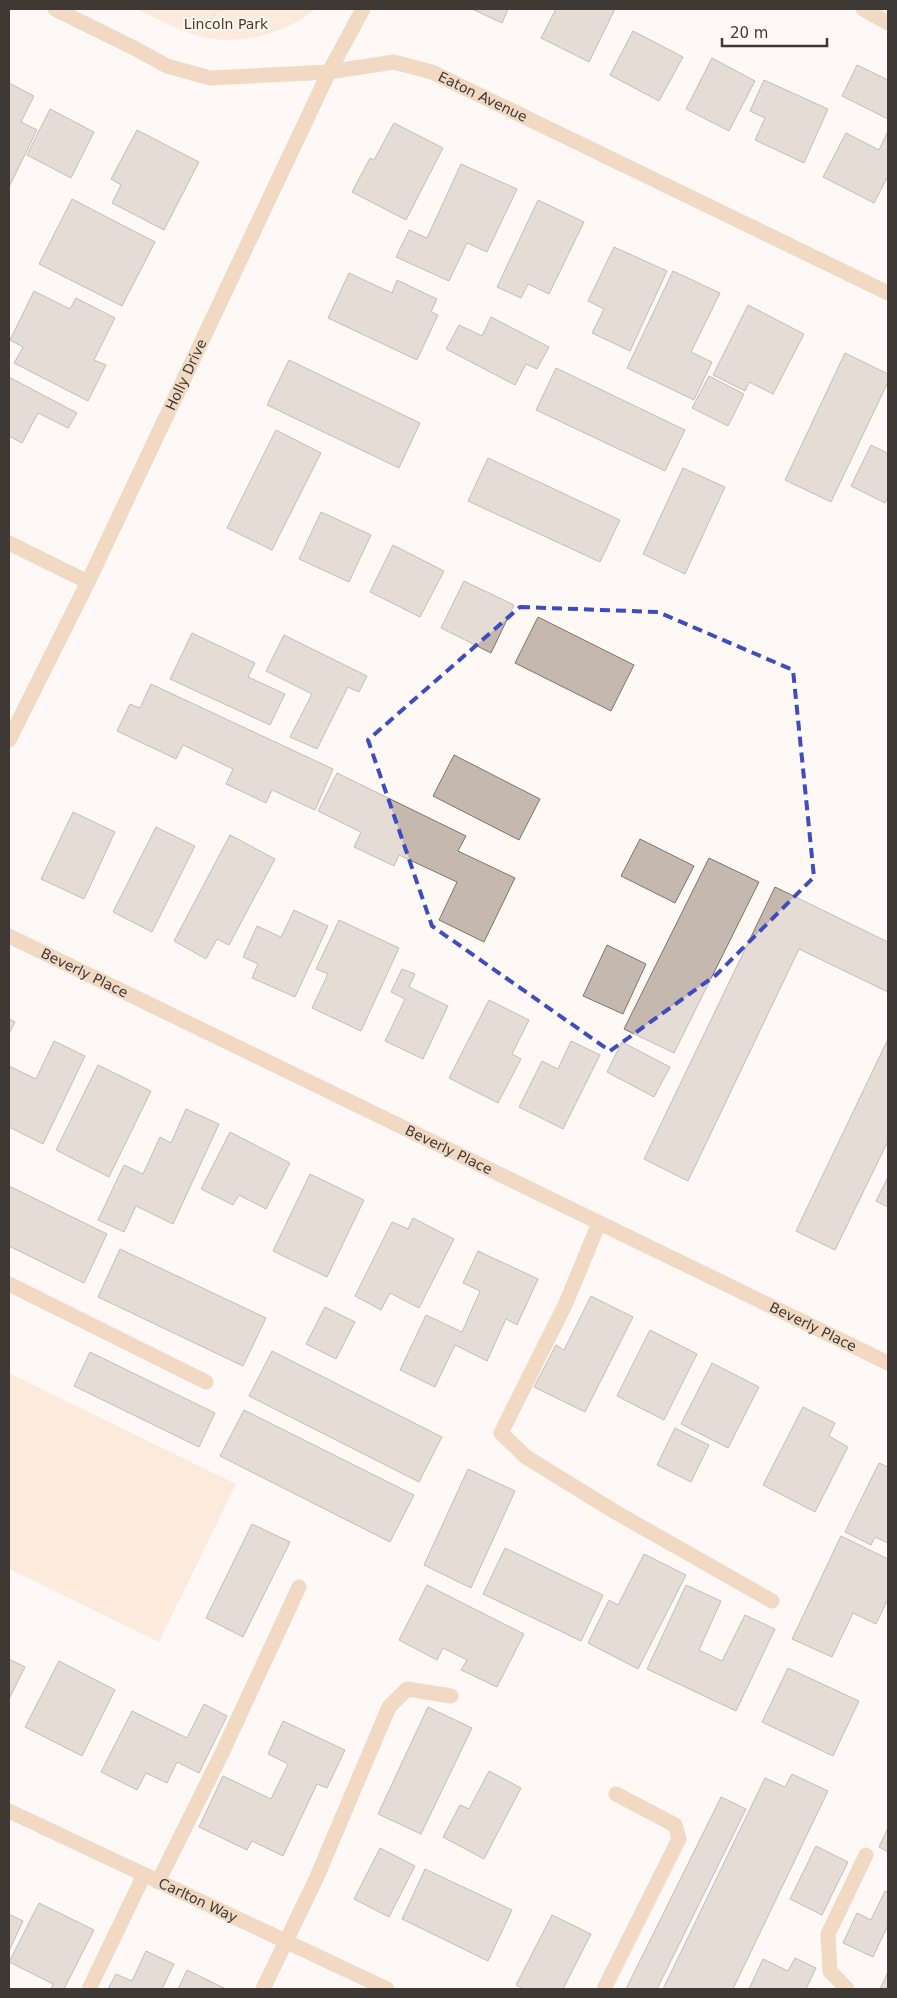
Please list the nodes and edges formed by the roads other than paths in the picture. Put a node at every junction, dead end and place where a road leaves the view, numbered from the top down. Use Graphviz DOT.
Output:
graph roads {
  1 [pos="55,9"];
  2 [pos="363,9"];
  3 [pos="863,9"];
  4 [pos="888,22"];
  5 [pos="329,72"];
  6 [pos="888,293"];
  7 [pos="9,543"];
  8 [pos="88,582"];
  9 [pos="9,740"];
  10 [pos="9,936"];
  11 [pos="599,1223"];
  12 [pos="9,1284"];
  13 [pos="888,1363"];
  14 [pos="206,1382"];
  15 [pos="298,1588"];
  16 [pos="772,1601"];
  17 [pos="451,1696"];
  18 [pos="616,1794"];
  19 [pos="9,1812"];
  20 [pos="866,1855"];
  21 [pos="144,1875"];
  22 [pos="158,1882"];
  23 [pos="286,1942"];
  24 [pos="89,1989"];
  25 [pos="263,1989"];
  26 [pos="387,1989"];
  27 [pos="604,1989"];
  28 [pos="846,1989"];
  1 -- 5 [label="street, Eaton Avenue"];
  2 -- 5 [label="street, Holly Drive"];
  3 -- 4 [label="street"];
  5 -- 6 [label="street, Eaton Avenue"];
  5 -- 8 [label="street, Holly Drive"];
  7 -- 8 [label="street"];
  8 -- 9 [label="street, Holly Drive"];
  10 -- 11 [label="street, Beverly Place"];
  11 -- 13 [label="street, Beverly Place"];
  11 -- 16 [label="street"];
  12 -- 14 [label="street"];
  15 -- 22 [label="street"];
  17 -- 23 [label="street"];
  18 -- 27 [label="street"];
  19 -- 21 [label="street, Carlton Way"];
  20 -- 28 [label="street"];
  21 -- 22 [label="street, Carlton Way"];
  21 -- 24 [label="street"];
  22 -- 23 [label="street, Carlton Way"];
  23 -- 25 [label="street"];
  23 -- 26 [label="street, Carlton Way"];
}
